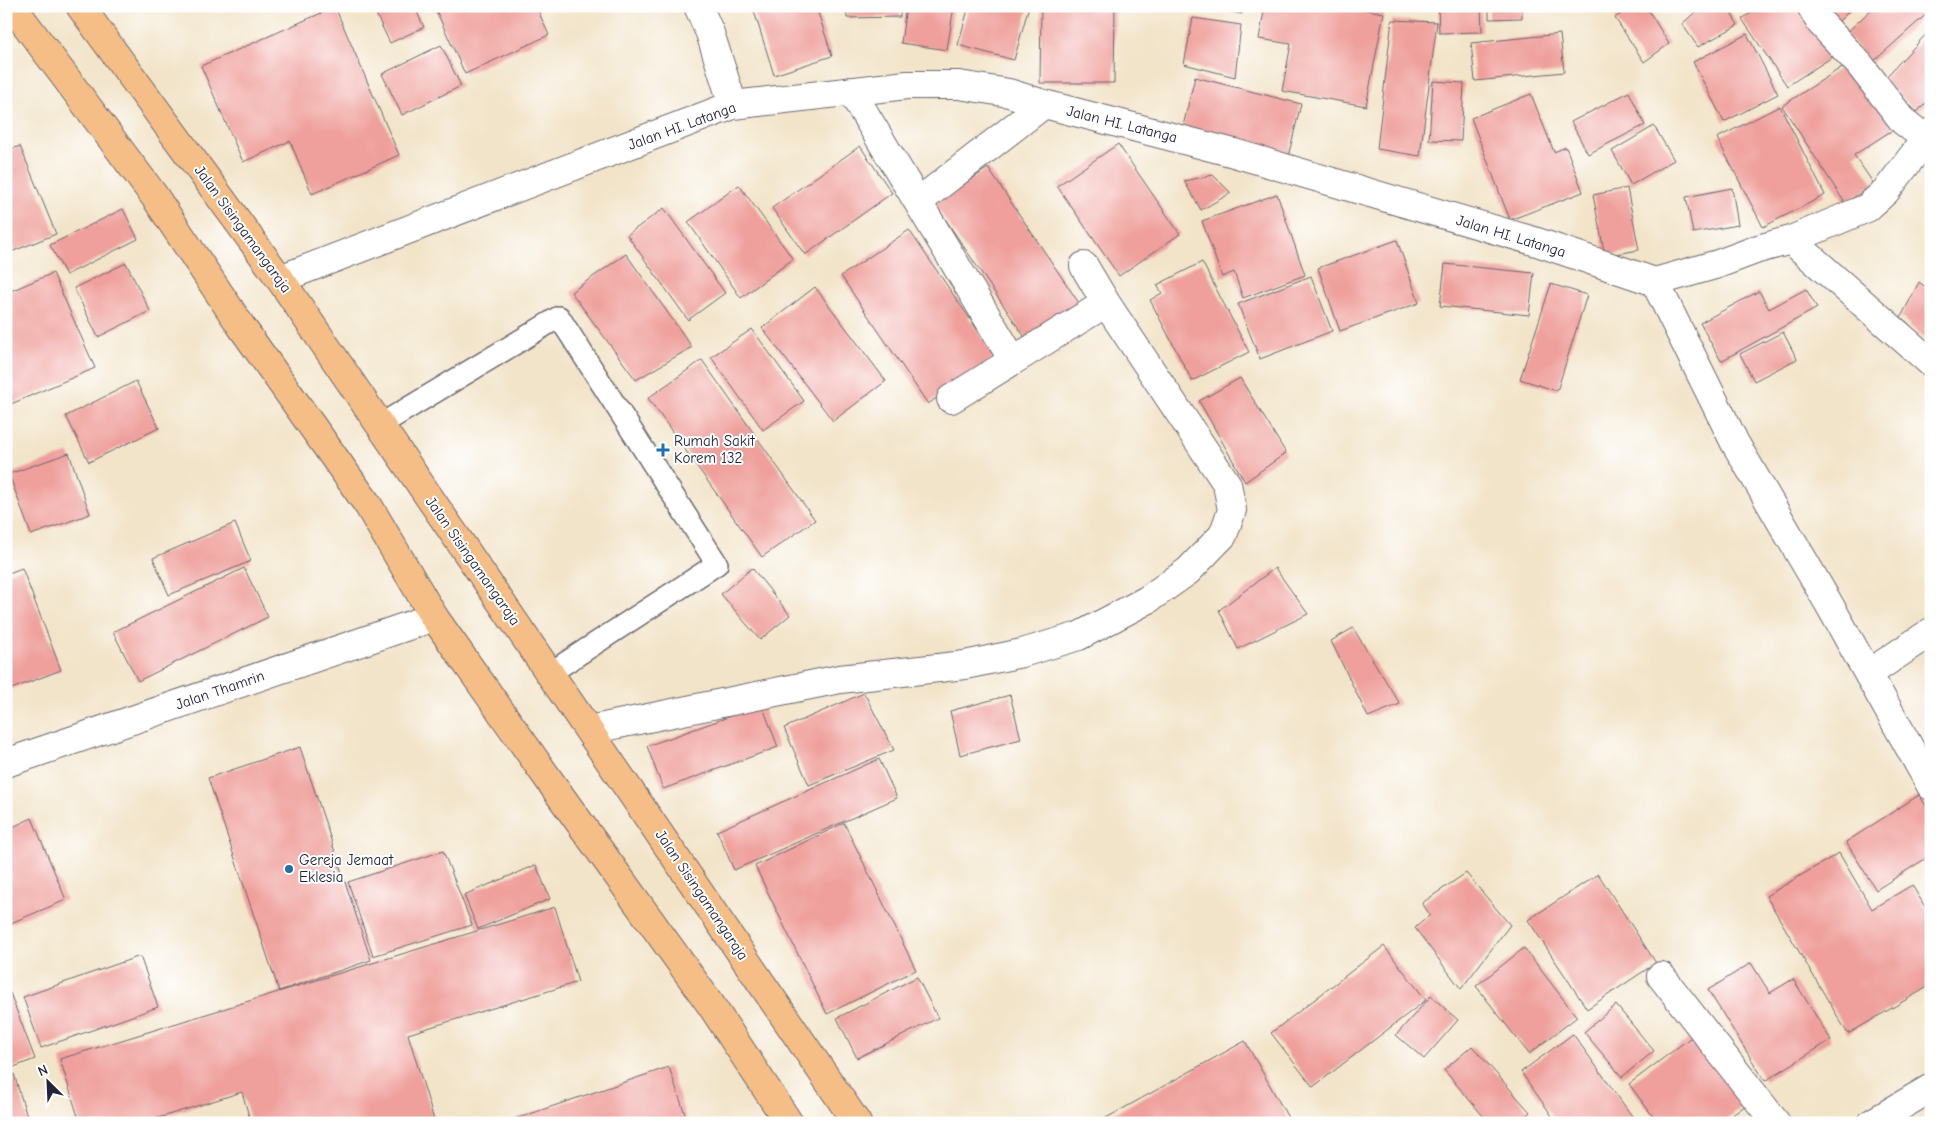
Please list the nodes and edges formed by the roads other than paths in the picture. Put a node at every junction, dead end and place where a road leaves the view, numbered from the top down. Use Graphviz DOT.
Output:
graph roads {
  1 [pos="80,6"];
  2 [pos="698,6"];
  3 [pos="1811,6"];
  4 [pos="24,10"];
  5 [pos="851,91"];
  6 [pos="1044,104"];
  7 [pos="733,105"];
  8 [pos="1928,136"];
  9 [pos="918,202"];
  10 [pos="1791,240"];
  11 [pos="1084,266"];
  12 [pos="280,279"];
  13 [pos="1655,282"];
  14 [pos="1106,303"];
  15 [pos="1013,360"];
  16 [pos="1931,363"];
  17 [pos="951,398"];
  18 [pos="380,425"];
  19 [pos="434,617"];
  20 [pos="1931,632"];
  21 [pos="550,673"];
  22 [pos="1868,674"];
  23 [pos="589,730"];
  24 [pos="6,763"];
  25 [pos="1931,786"];
  26 [pos="1661,976"];
  27 [pos="1931,1088"];
  28 [pos="789,1123"];
  29 [pos="858,1123"];
  30 [pos="1776,1123"];
  31 [pos="1872,1123"];
  1 -- 12 [label="main road, Jalan Sisingamangaraja"];
  2 -- 7 [label="street"];
  3 -- 8 [label="street"];
  4 -- 19 [label="main road"];
  5 -- 6 [label="street, Jalan HI. Latanga"];
  5 -- 7 [label="street, Jalan HI. Latanga"];
  5 -- 9 [label="street"];
  6 -- 9 [label="street"];
  6 -- 13 [label="street, Jalan HI. Latanga"];
  7 -- 12 [label="street, Jalan HI. Latanga"];
  8 -- 10 [label="street"];
  9 -- 15 [label="street"];
  10 -- 13 [label="street"];
  10 -- 16 [label="street"];
  11 -- 14 [label="street"];
  12 -- 18 [label="main road, Jalan Sisingamangaraja"];
  13 -- 22 [label="street"];
  14 -- 15 [label="street"];
  14 -- 23 [label="street"];
  15 -- 17 [label="street"];
  18 -- 21 [label="main road, Jalan Sisingamangaraja"];
  18 -- 21 [label="lane"];
  19 -- 24 [label="street, Jalan Thamrin"];
  19 -- 28 [label="main road"];
  20 -- 22 [label="street"];
  21 -- 23 [label="main road, Jalan Sisingamangaraja"];
  22 -- 25 [label="street"];
  23 -- 29 [label="main road, Jalan Sisingamangaraja"];
  26 -- 30 [label="street"];
  27 -- 31 [label="street"];
}
